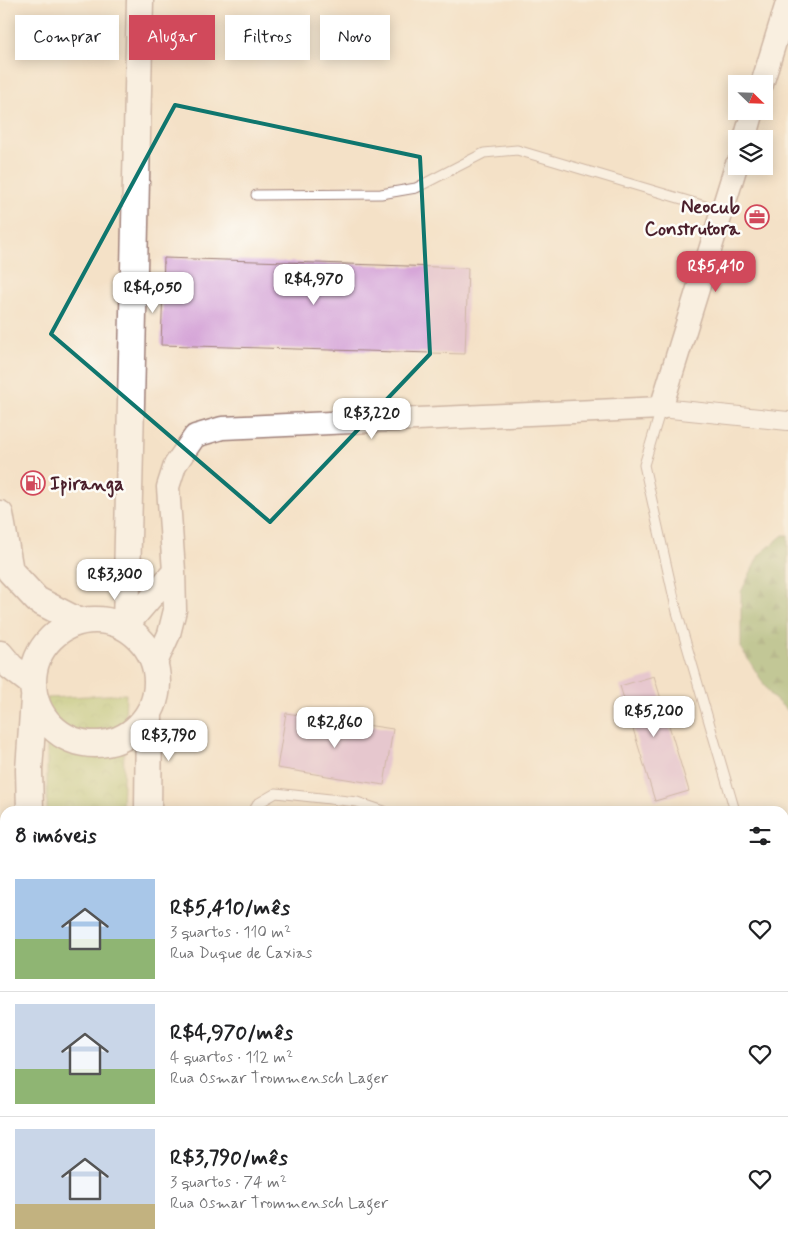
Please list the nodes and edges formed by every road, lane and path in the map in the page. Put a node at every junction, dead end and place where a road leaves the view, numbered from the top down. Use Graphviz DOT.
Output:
graph roads {
  1 [pos="140,0"];
  2 [pos="788,0"];
  3 [pos="765,75"];
  4 [pos="733,175"];
  5 [pos="256,195"];
  6 [pos="722,211"];
  7 [pos="661,408"];
  8 [pos="788,421"];
  9 [pos="0,514"];
  10 [pos="174,571"];
  11 [pos="78,621"];
  12 [pos="126,627"];
  13 [pos="0,654"];
  14 [pos="155,665"];
  15 [pos="33,691"];
  16 [pos="149,713"];
  17 [pos="30,806"];
  18 [pos="148,806"];
  19 [pos="256,806"];
  20 [pos="369,806"];
  21 [pos="734,806"];
  1 -- 12 [label="main road"];
  2 -- 3 [label="street"];
  4 -- 6 [label="street"];
  5 -- 6 [label="lane"];
  6 -- 7 [label="street"];
  7 -- 8 [label="street"];
  7 -- 10 [label="street"];
  7 -- 21 [label="lane"];
  9 -- 11 [label="main road"];
  10 -- 12 [label="street"];
  10 -- 14 [label="street"];
  11 -- 12 [label="main road"];
  11 -- 15 [label="main road"];
  12 -- 14 [label="main road"];
  13 -- 15 [label="main road"];
  14 -- 16 [label="main road"];
  15 -- 16 [label="main road"];
  15 -- 17 [label="main road"];
  16 -- 18 [label="main road"];
  19 -- 20 [label="lane"];
}
